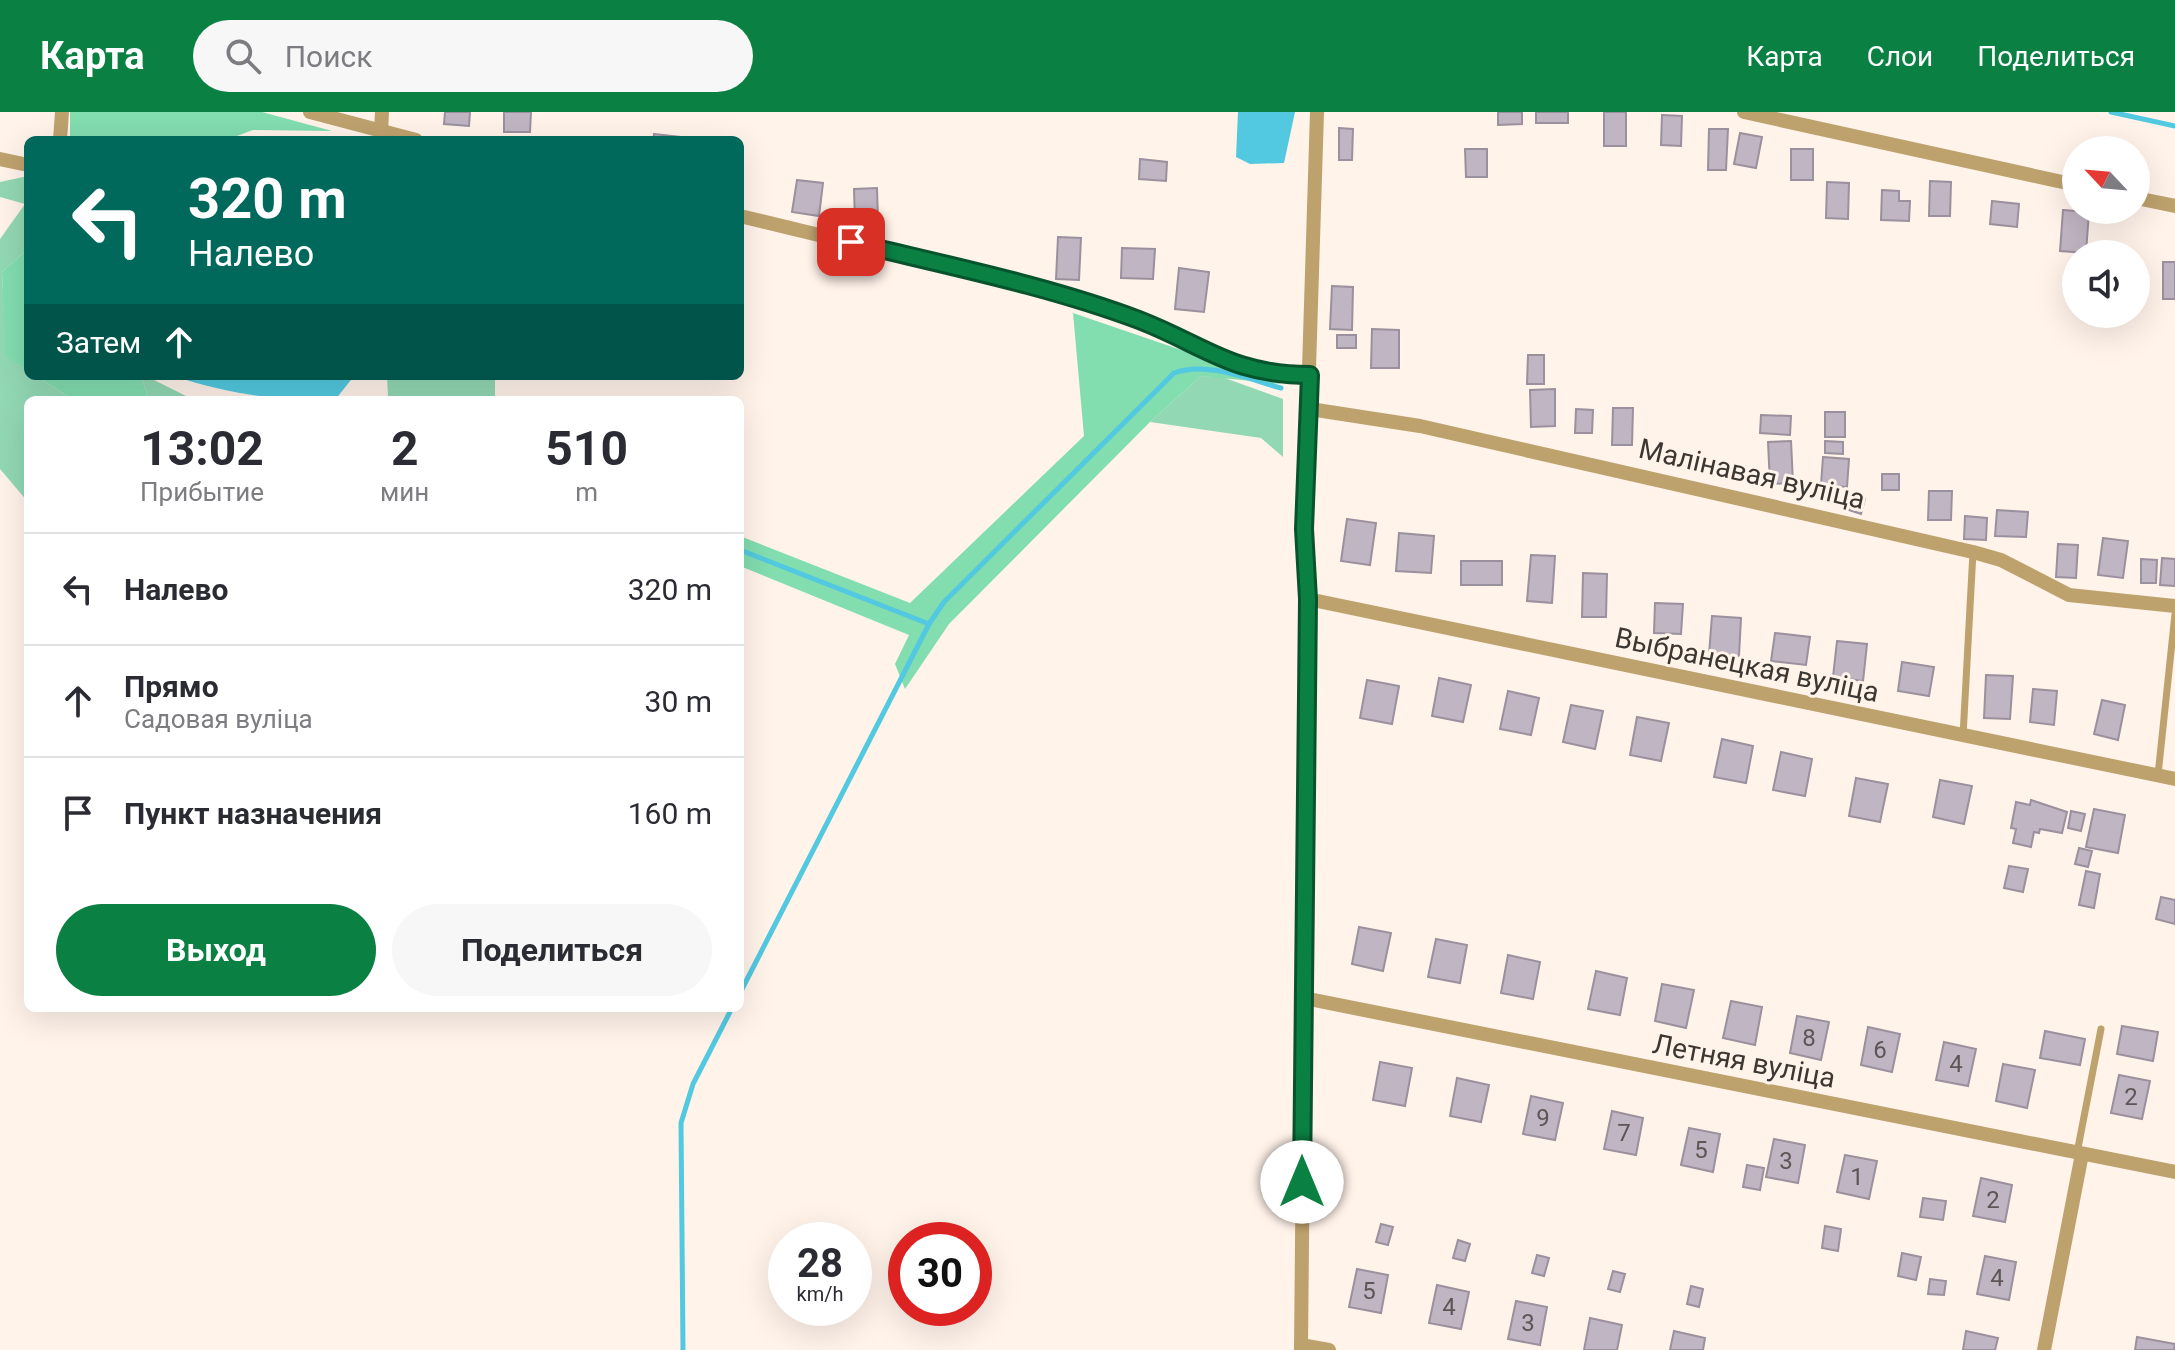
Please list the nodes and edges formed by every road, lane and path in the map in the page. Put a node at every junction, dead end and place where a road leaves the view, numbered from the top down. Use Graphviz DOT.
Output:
graph roads {
  1 [pos="62,112"];
  2 [pos="310,112"];
  3 [pos="382,112"];
  4 [pos="1317,112"];
  5 [pos="1744,112"];
  6 [pos="381,132"];
  7 [pos="60,136"];
  8 [pos="398,136"];
  9 [pos="0,159"];
  10 [pos="24,164"];
  11 [pos="2062,182"];
  12 [pos="2150,201"];
  13 [pos="2175,206"];
  14 [pos="744,217"];
  15 [pos="1310,375"];
  16 [pos="1310,409"];
  17 [pos="1973,552"];
  18 [pos="1308,599"];
  19 [pos="2175,606"];
  20 [pos="2175,614"];
  21 [pos="1963,736"];
  22 [pos="2158,775"];
  23 [pos="2175,779"];
  24 [pos="1304,998"];
  25 [pos="2101,1029"];
  26 [pos="2079,1154"];
  27 [pos="2175,1172"];
  28 [pos="1301,1347"];
  29 [pos="1329,1350"];
  30 [pos="2044,1350"];
  1 -- 7 [label="street"];
  2 -- 6 [label="street"];
  3 -- 6 [label="street"];
  4 -- 15 [label="street"];
  5 -- 11 [label="street"];
  6 -- 8 [label="street"];
  9 -- 10 [label="street"];
  12 -- 13 [label="street"];
  14 -- 15 [label="street"];
  15 -- 16 [label="street"];
  16 -- 17 [label="street, Малінавая вуліца"];
  16 -- 18 [label="street"];
  17 -- 19 [label="street, Малінавая вуліца"];
  17 -- 21 [label="lane"];
  18 -- 21 [label="street, Выбранецкая вуліца"];
  18 -- 24 [label="street"];
  20 -- 22 [label="lane"];
  21 -- 22 [label="street, Выбранецкая вуліца"];
  22 -- 23 [label="street, Выбранецкая вуліца"];
  24 -- 26 [label="street, Летняя вуліца"];
  24 -- 28 [label="street"];
  25 -- 26 [label="lane"];
  26 -- 27 [label="street, Летняя вуліца"];
  26 -- 30 [label="street"];
  28 -- 29 [label="street"];
}
